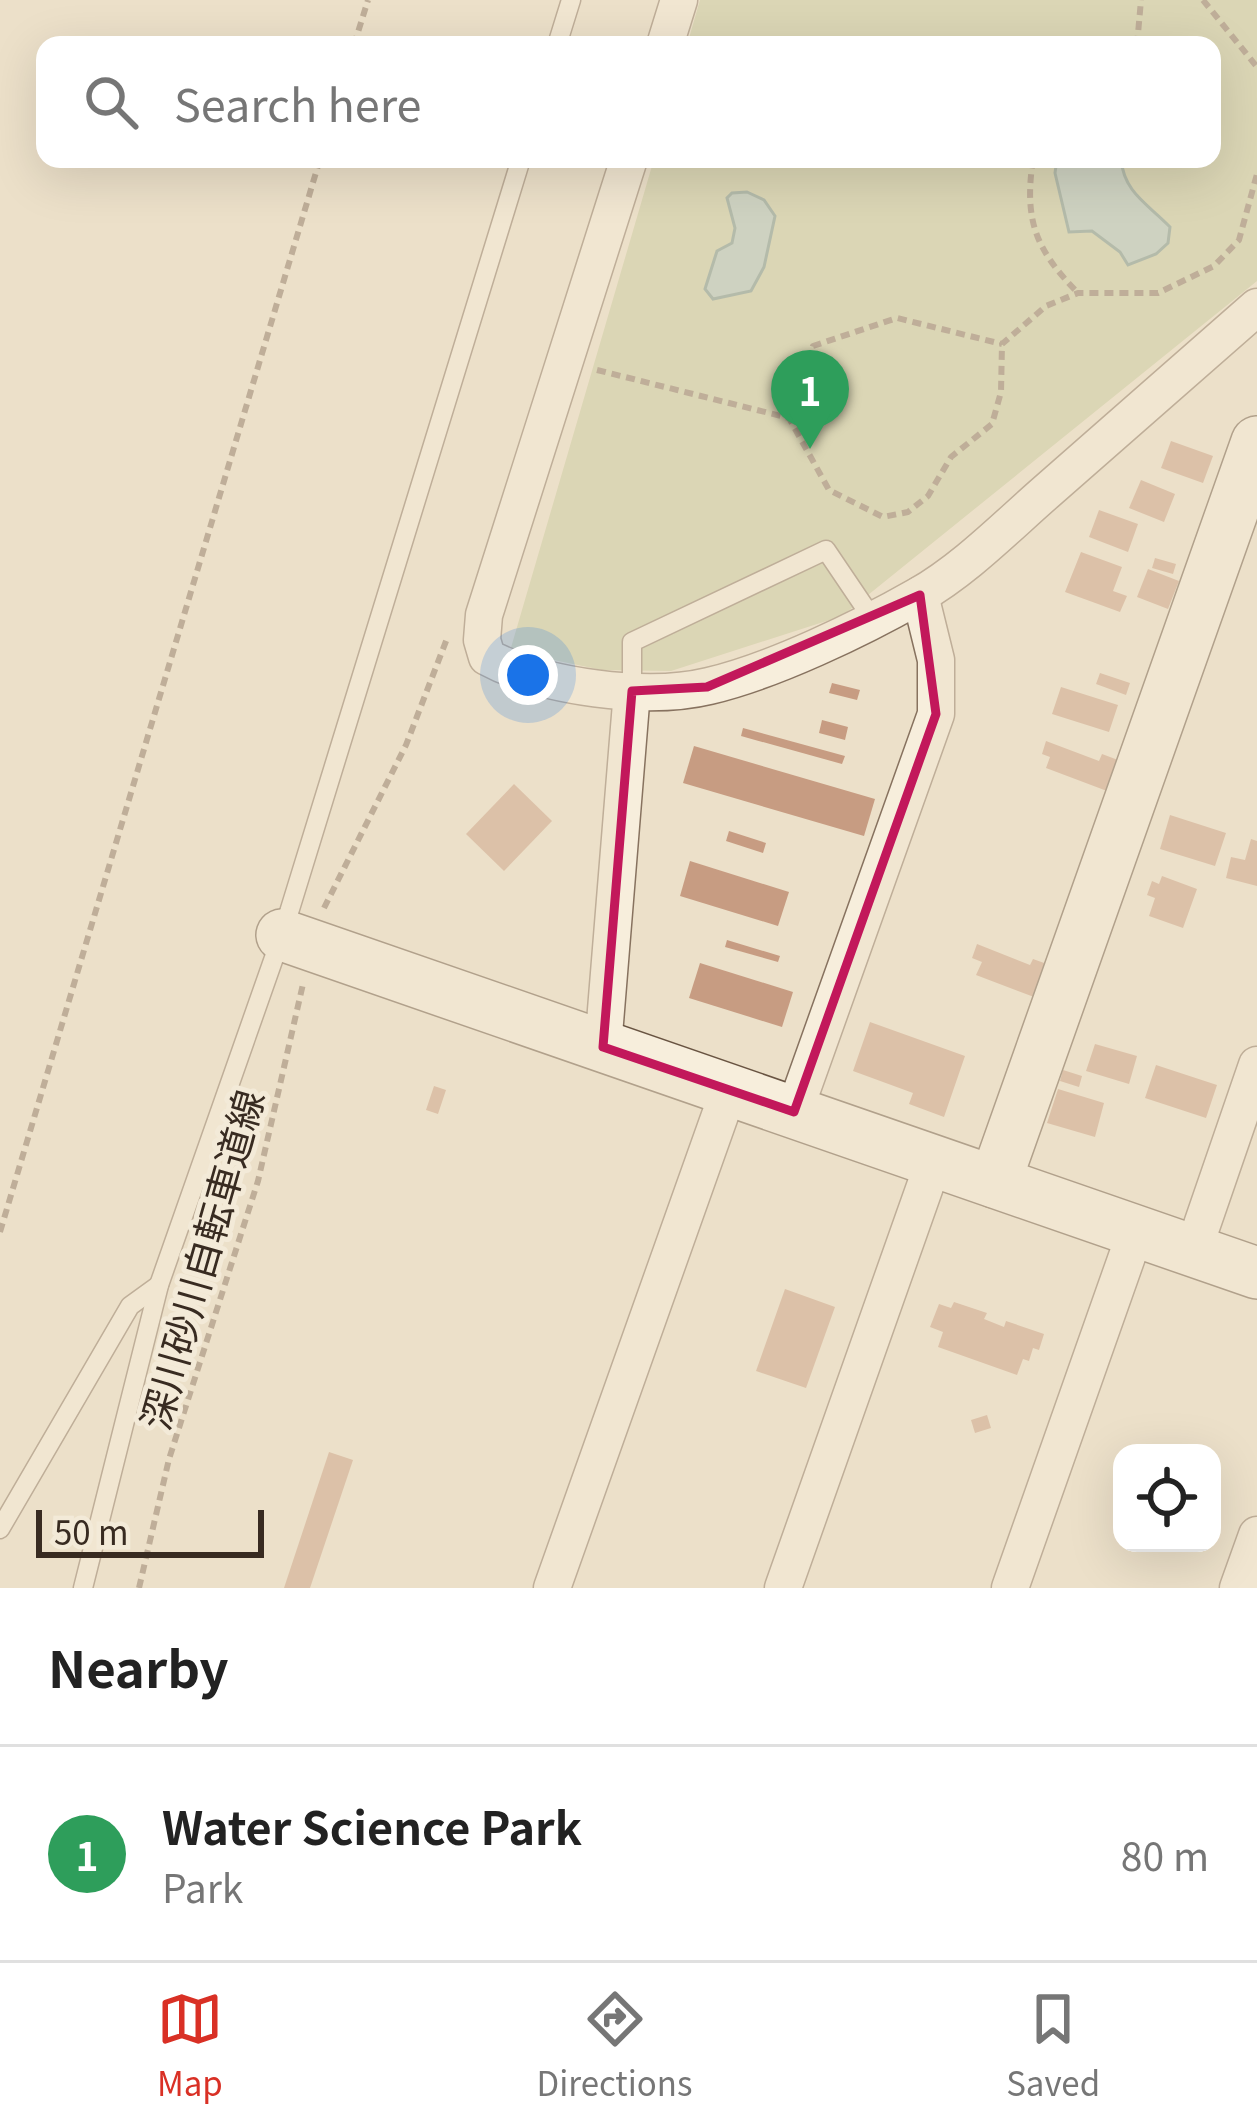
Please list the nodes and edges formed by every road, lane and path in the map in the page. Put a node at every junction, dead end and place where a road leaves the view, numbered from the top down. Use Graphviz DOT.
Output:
graph roads {
  1 [pos="368,0"];
  2 [pos="571,0"];
  3 [pos="679,0"];
  4 [pos="1141,0"];
  5 [pos="1203,0"];
  6 [pos="357,36"];
  7 [pos="559,36"];
  8 [pos="668,36"];
  9 [pos="1138,36"];
  10 [pos="1257,67"];
  11 [pos="317,168"];
  12 [pos="518,168"];
  13 [pos="626,168"];
  14 [pos="1032,168"];
  15 [pos="1257,174"];
  16 [pos="1078,293"];
  17 [pos="1257,307"];
  18 [pos="1002,344"];
  19 [pos="565,362"];
  20 [pos="789,418"];
  21 [pos="1257,442"];
  22 [pos="920,595"];
  23 [pos="872,618"];
  24 [pos="632,691"];
  25 [pos="297,940"];
  26 [pos="603,1047"];
  27 [pos="1257,1065"];
  28 [pos="729,1090"];
  29 [pos="794,1112"];
  30 [pos="934,1161"];
  31 [pos="995,1182"];
  32 [pos="1136,1231"];
  33 [pos="0,1232"];
  34 [pos="1193,1251"];
  35 [pos="1257,1273"];
  36 [pos="159,1285"];
  37 [pos="0,1529"];
  38 [pos="1257,1535"];
  39 [pos="83,1588"];
  40 [pos="139,1588"];
  41 [pos="552,1588"];
  42 [pos="783,1588"];
  43 [pos="1010,1588"];
  44 [pos="1238,1588"];
  1 -- 6 [label="path"];
  2 -- 7 [label="lane"];
  3 -- 8 [label="street"];
  4 -- 9 [label="path"];
  5 -- 10 [label="path"];
  11 -- 33 [label="path"];
  12 -- 25 [label="lane"];
  13 -- 19 [label="street"];
  14 -- 16 [label="path"];
  15 -- 16 [label="path"];
  16 -- 18 [label="path"];
  17 -- 22 [label="street"];
  18 -- 20 [label="path"];
  18 -- 20 [label="path"];
  19 -- 20 [label="path"];
  19 -- 24 [label="street"];
  21 -- 31 [label="street"];
  22 -- 23 [label="street"];
  22 -- 29 [label="street"];
  23 -- 24 [label="street"];
  23 -- 24 [label="lane"];
  24 -- 26 [label="street"];
  25 -- 26 [label="street"];
  25 -- 36 [label="lane"];
  25 -- 40 [label="path, 深川砂川自転車道線"];
  26 -- 28 [label="street"];
  27 -- 34 [label="street"];
  28 -- 29 [label="street"];
  28 -- 41 [label="street"];
  29 -- 30 [label="street"];
  30 -- 31 [label="street"];
  30 -- 42 [label="street"];
  31 -- 32 [label="street"];
  32 -- 34 [label="street"];
  32 -- 43 [label="street"];
  34 -- 35 [label="street"];
  36 -- 37 [label="lane"];
  36 -- 39 [label="lane"];
  38 -- 44 [label="street"];
}
